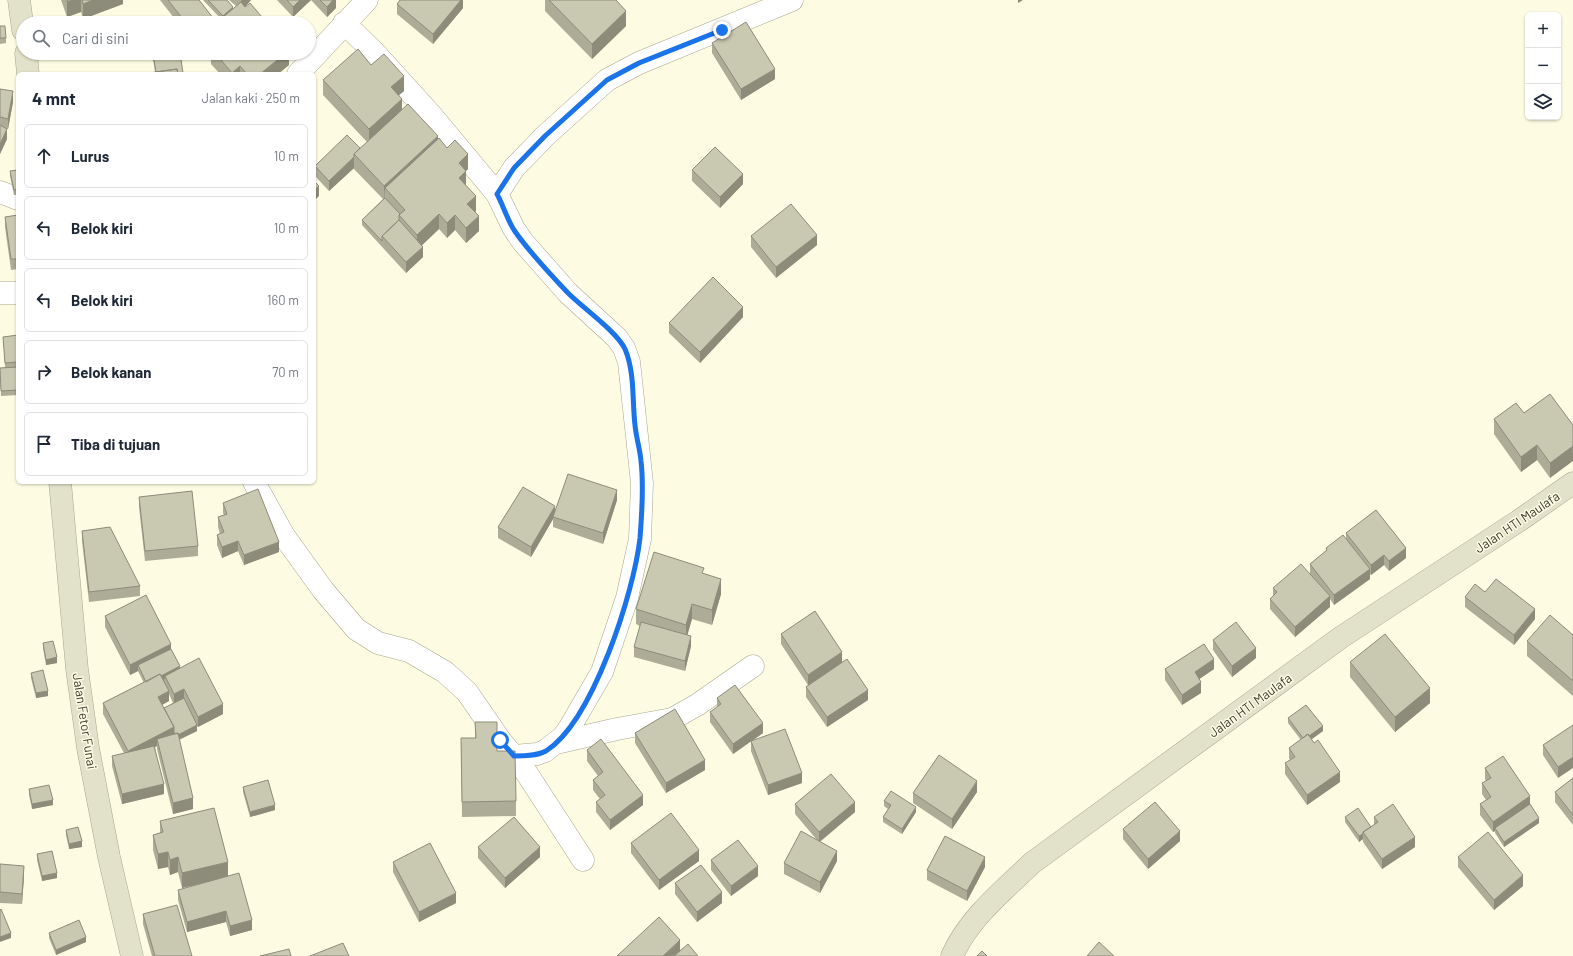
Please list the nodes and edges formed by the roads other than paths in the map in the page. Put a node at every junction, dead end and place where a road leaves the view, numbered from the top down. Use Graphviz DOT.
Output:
graph roads {
  1 [pos="20,0"];
  2 [pos="366,0"];
  3 [pos="792,0"];
  4 [pos="22,16"];
  5 [pos="344,23"];
  6 [pos="316,54"];
  7 [pos="27,60"];
  8 [pos="311,60"];
  9 [pos="28,72"];
  10 [pos="300,72"];
  11 [pos="0,192"];
  12 [pos="497,194"];
  13 [pos="16,198"];
  14 [pos="0,293"];
  15 [pos="16,293"];
  16 [pos="1573,483"];
  17 [pos="60,484"];
  18 [pos="255,484"];
  19 [pos="753,666"];
  20 [pos="556,743"];
  21 [pos="514,756"];
  22 [pos="584,860"];
  23 [pos="132,956"];
  24 [pos="952,956"];
  1 -- 4 [label="street"];
  2 -- 5 [label="street"];
  3 -- 12 [label="street"];
  5 -- 6 [label="street"];
  5 -- 12 [label="street"];
  7 -- 9 [label="street"];
  8 -- 10 [label="street"];
  11 -- 13 [label="street"];
  12 -- 20 [label="street"];
  14 -- 15 [label="street"];
  16 -- 24 [label="street, Jalan HTI Maulafa"];
  17 -- 23 [label="street, Jalan Fetor Funai"];
  18 -- 21 [label="street"];
  19 -- 20 [label="street"];
  20 -- 21 [label="street"];
  21 -- 22 [label="street"];
}
